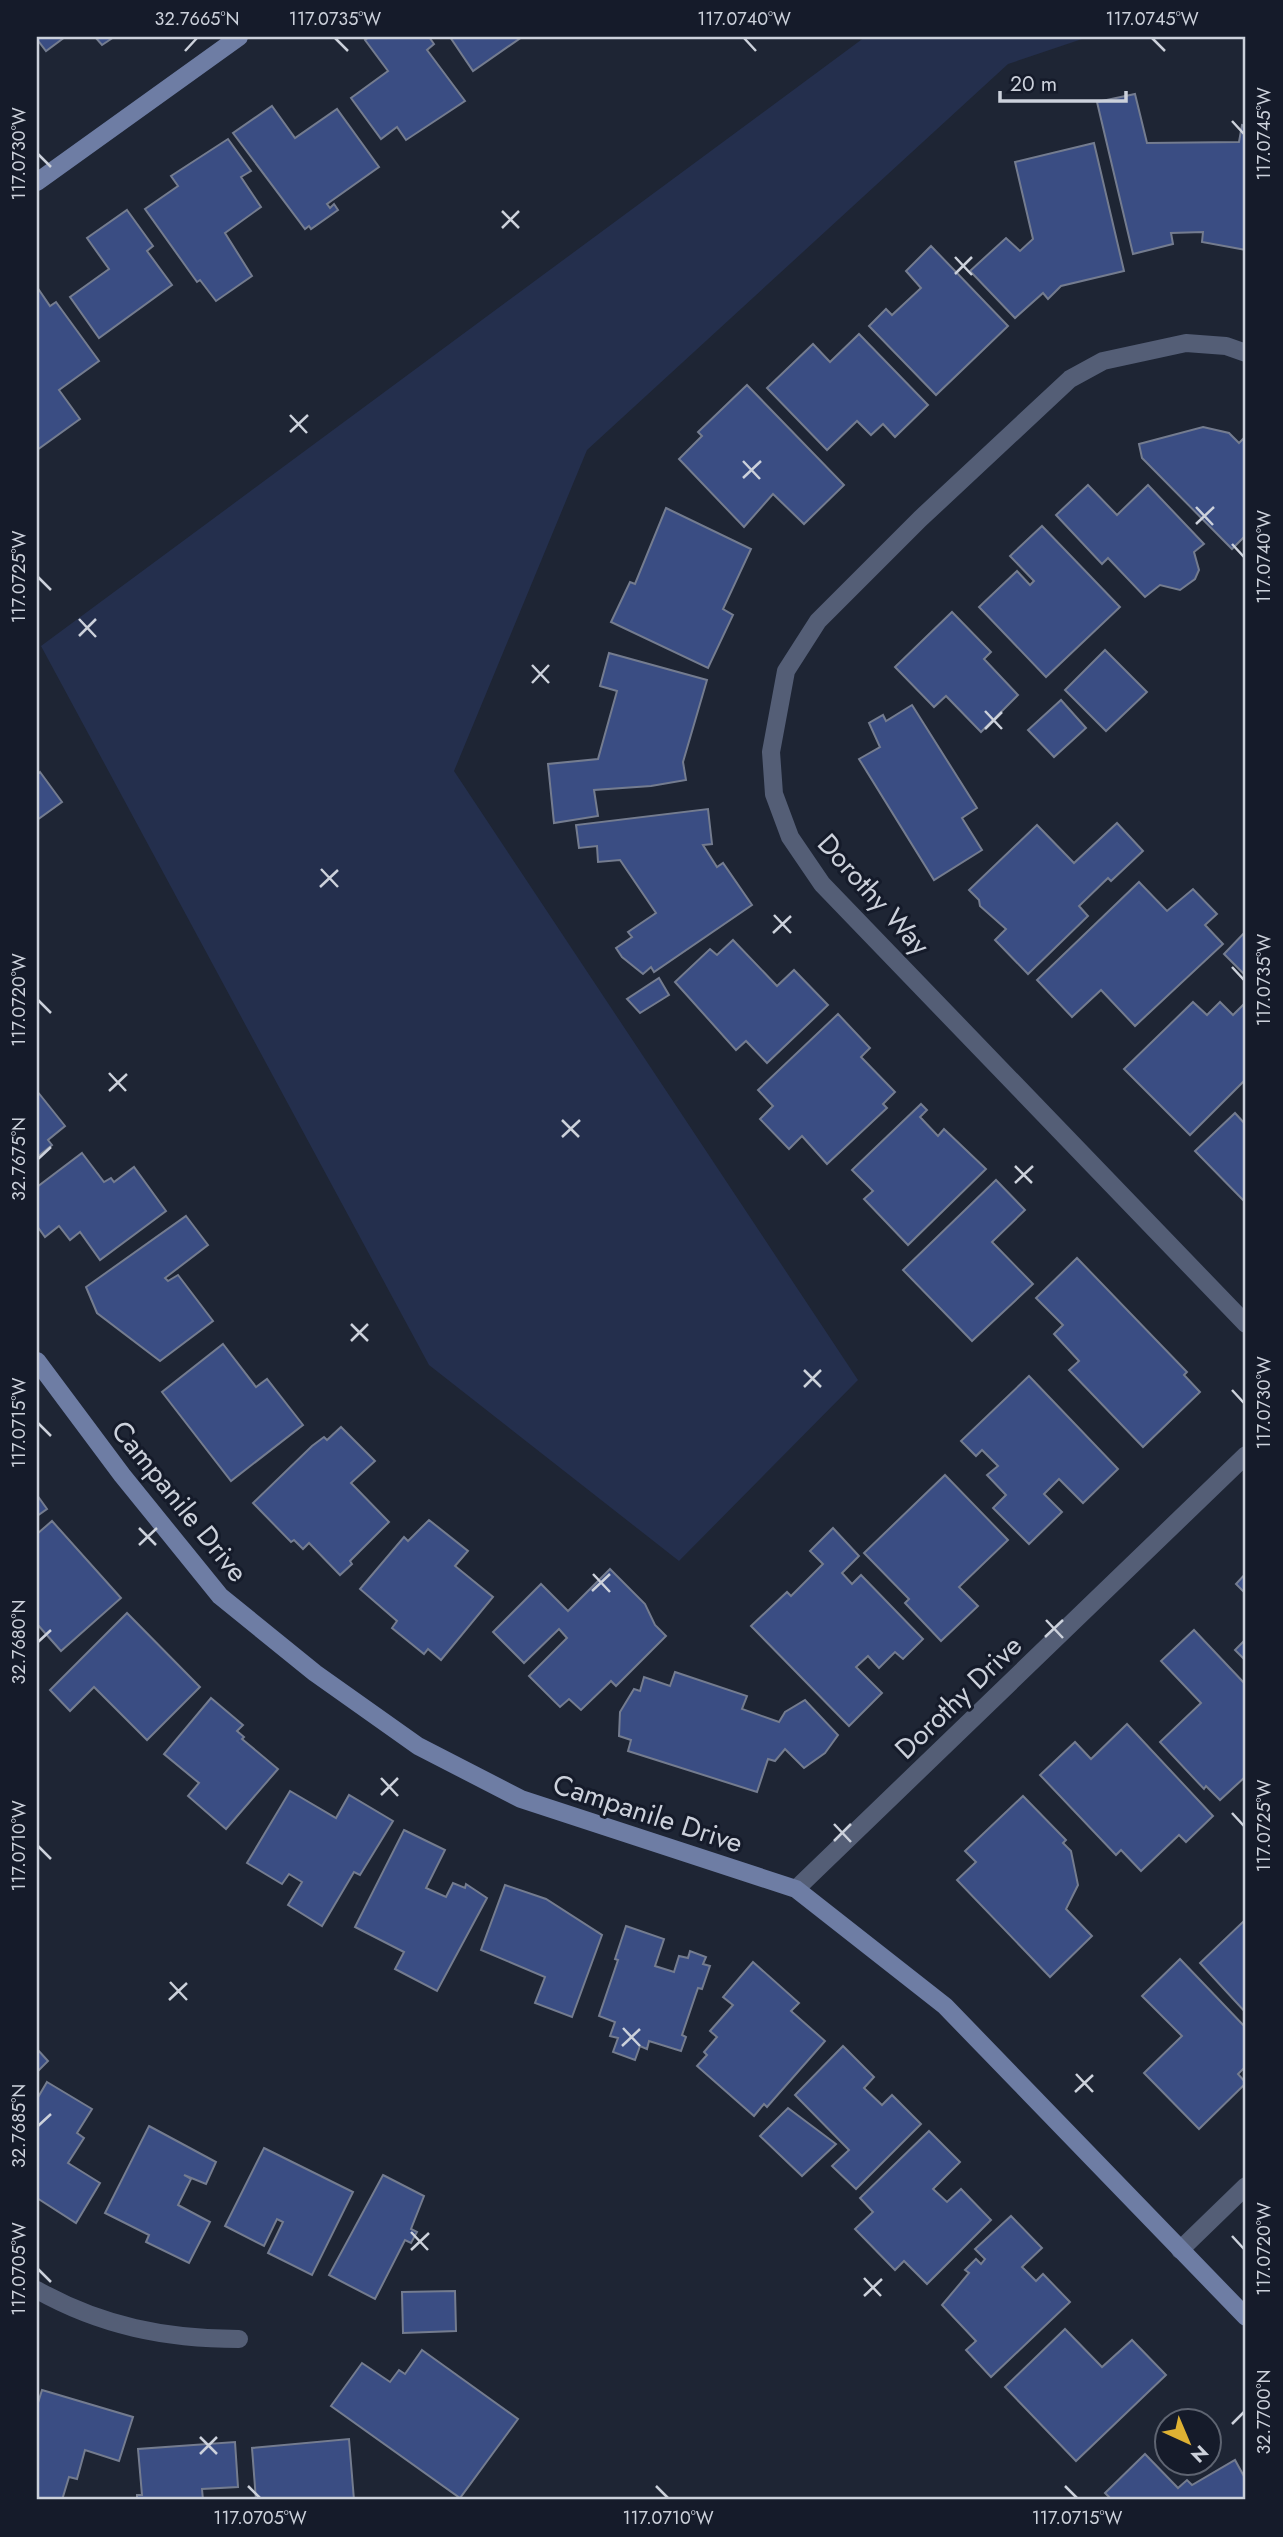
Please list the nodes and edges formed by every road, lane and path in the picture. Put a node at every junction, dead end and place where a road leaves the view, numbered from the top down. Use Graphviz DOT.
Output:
graph roads {
  1 [pos="239,37"];
  2 [pos="37,182"];
  3 [pos="1246,353"];
  4 [pos="1246,1324"];
  5 [pos="37,1362"];
  6 [pos="1246,1455"];
  7 [pos="796,1889"];
  8 [pos="1246,2186"];
  9 [pos="1180,2249"];
  10 [pos="37,2290"];
  11 [pos="1246,2318"];
  12 [pos="239,2339"];
  1 -- 2 [label="street"];
  3 -- 4 [label="street, Dorothy Way"];
  5 -- 7 [label="street, Campanile Drive"];
  6 -- 7 [label="street, Dorothy Drive"];
  7 -- 9 [label="street, Campanile Drive"];
  8 -- 9 [label="street"];
  9 -- 11 [label="street, Campanile Drive"];
  10 -- 12 [label="street"];
}
